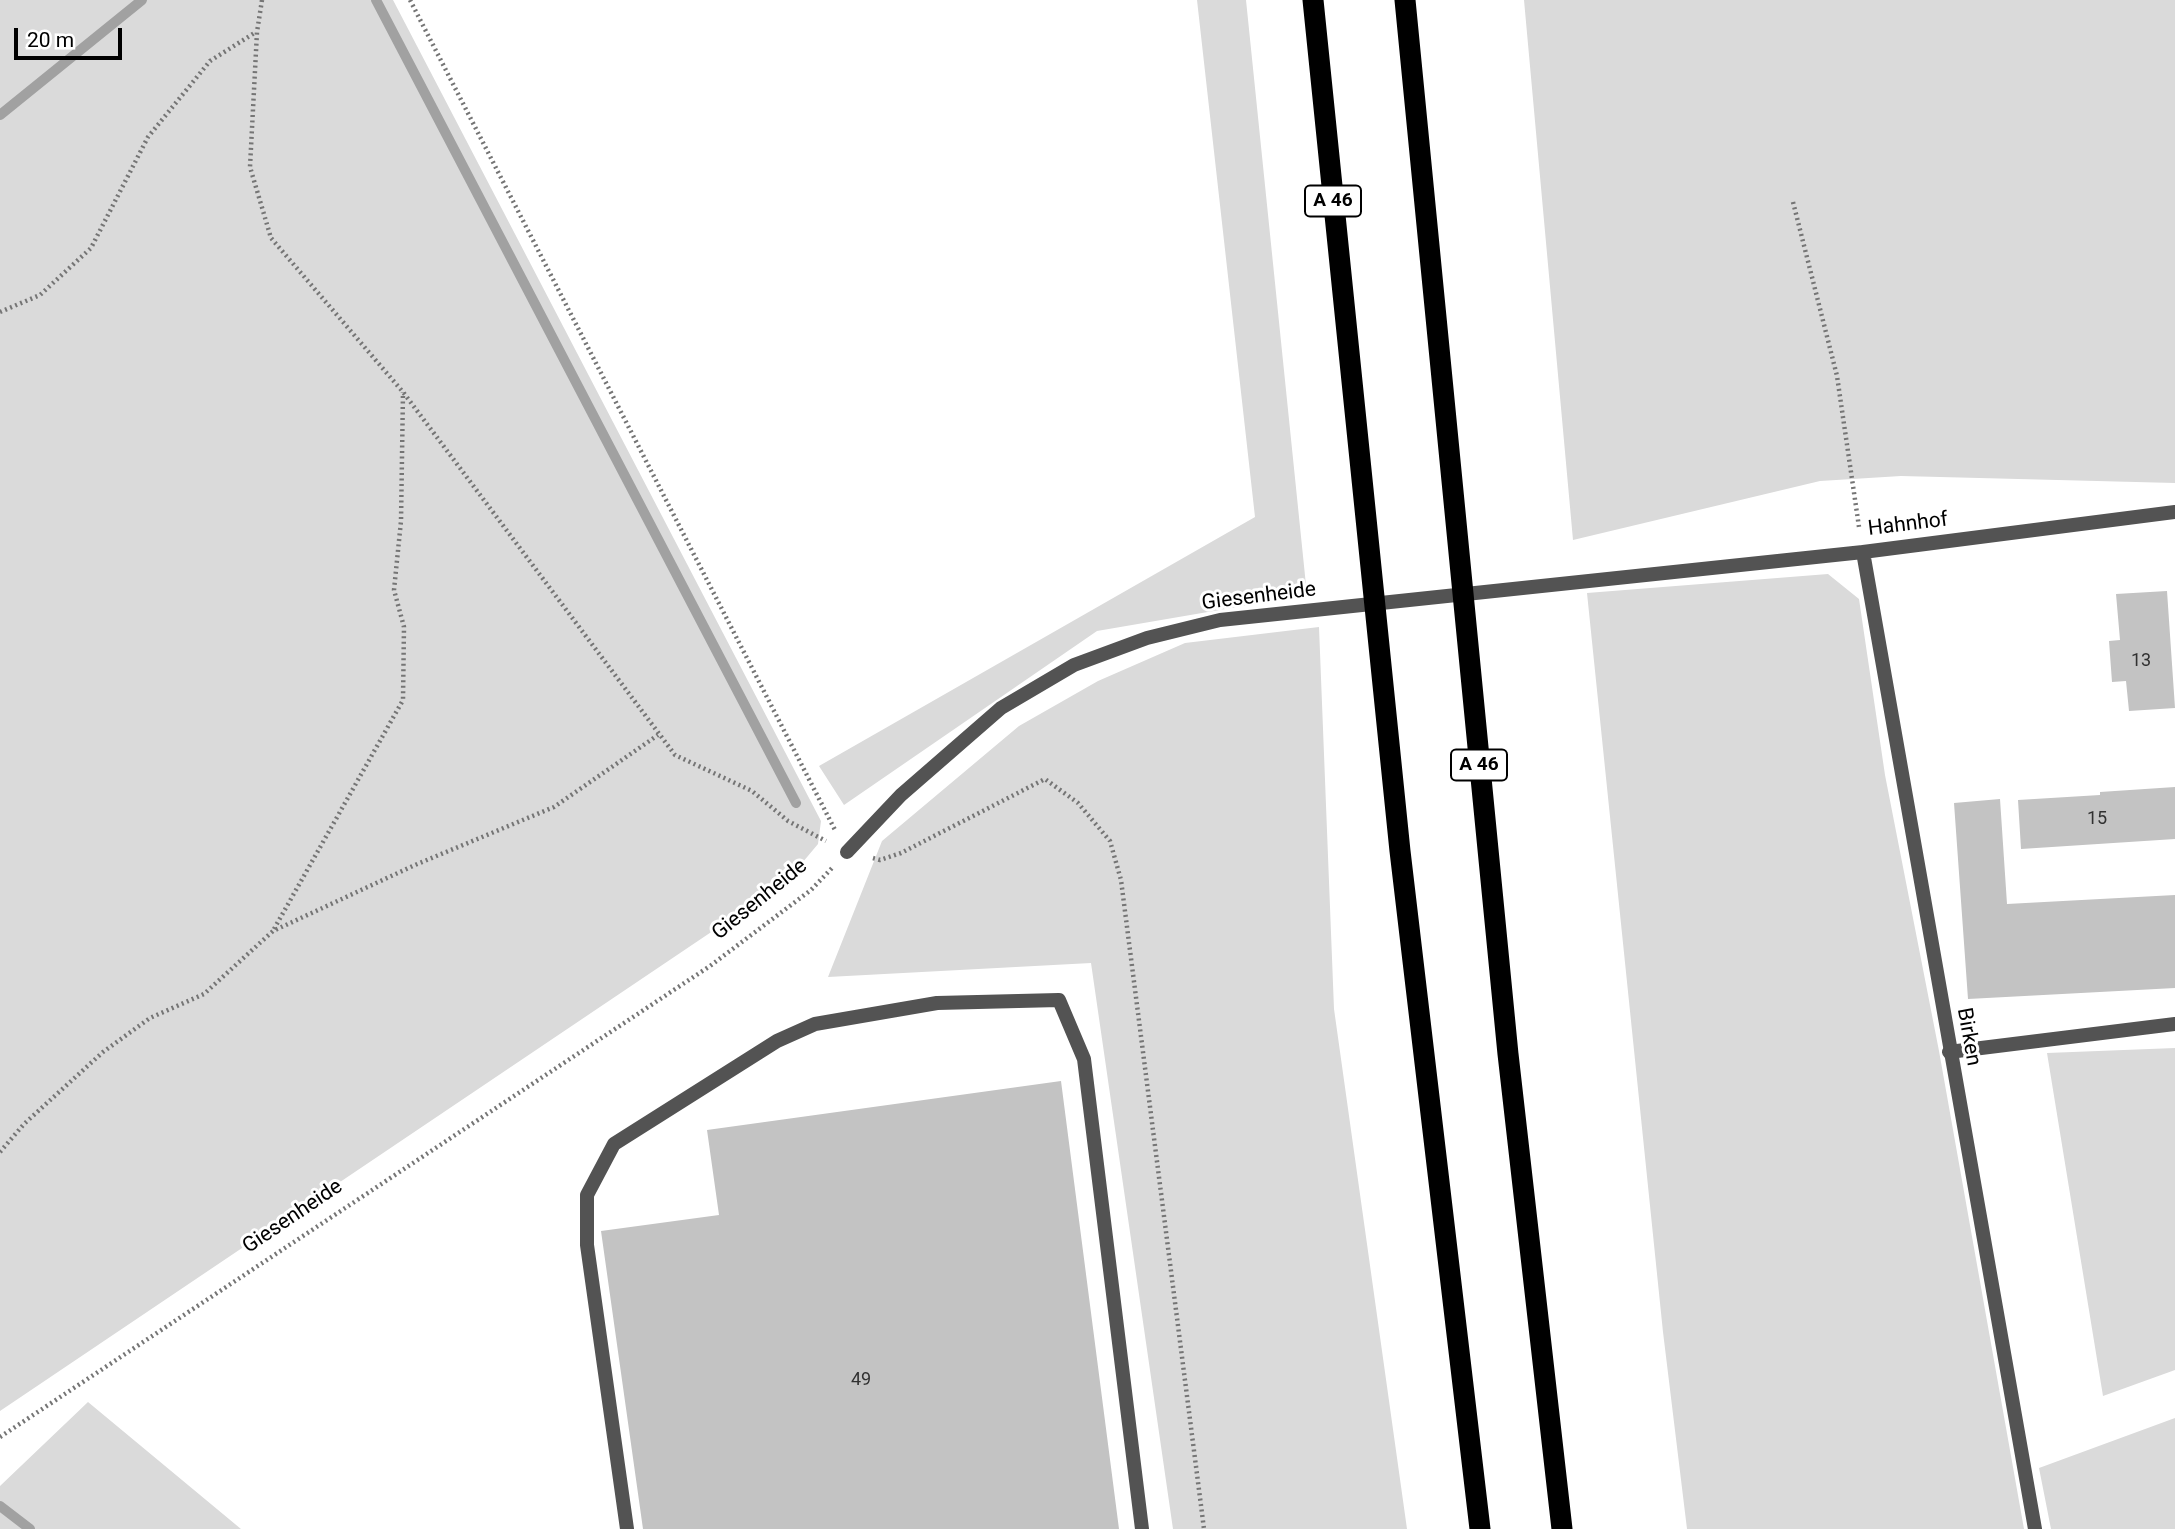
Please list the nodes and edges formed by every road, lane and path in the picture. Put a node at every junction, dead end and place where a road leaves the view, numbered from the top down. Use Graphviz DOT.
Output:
graph roads {
  1 [pos="262,0"];
  2 [pos="410,0"];
  3 [pos="1313,0"];
  4 [pos="1405,0"];
  5 [pos="257,32"];
  6 [pos="1793,202"];
  7 [pos="0,312"];
  8 [pos="403,391"];
  9 [pos="2175,512"];
  10 [pos="1863,552"];
  11 [pos="1646,576"];
  12 [pos="658,735"];
  13 [pos="847,852"];
  14 [pos="272,931"];
  15 [pos="2175,1024"];
  16 [pos="1950,1052"];
  17 [pos="0,1152"];
  18 [pos="0,1437"];
  19 [pos="627,1529"];
  20 [pos="1142,1529"];
  21 [pos="1204,1529"];
  22 [pos="1480,1529"];
  23 [pos="1562,1529"];
  24 [pos="2035,1529"];
  1 -- 5 [label="path"];
  2 -- 13 [label="path"];
  3 -- 22 [label="highway, A 46"];
  4 -- 23 [label="highway, A 46"];
  5 -- 7 [label="path"];
  5 -- 8 [label="path"];
  6 -- 10 [label="path"];
  8 -- 12 [label="path"];
  8 -- 14 [label="path"];
  9 -- 10 [label="street, Hahnhof"];
  10 -- 11 [label="street, Hahnhof"];
  10 -- 16 [label="street, Birken"];
  11 -- 13 [label="street, Giesenheide"];
  12 -- 13 [label="path"];
  12 -- 14 [label="path"];
  13 -- 18 [label="path, Giesenheide"];
  13 -- 21 [label="path"];
  14 -- 17 [label="path"];
  15 -- 16 [label="street"];
  16 -- 24 [label="street, Birken"];
  19 -- 20 [label="street"];
}
